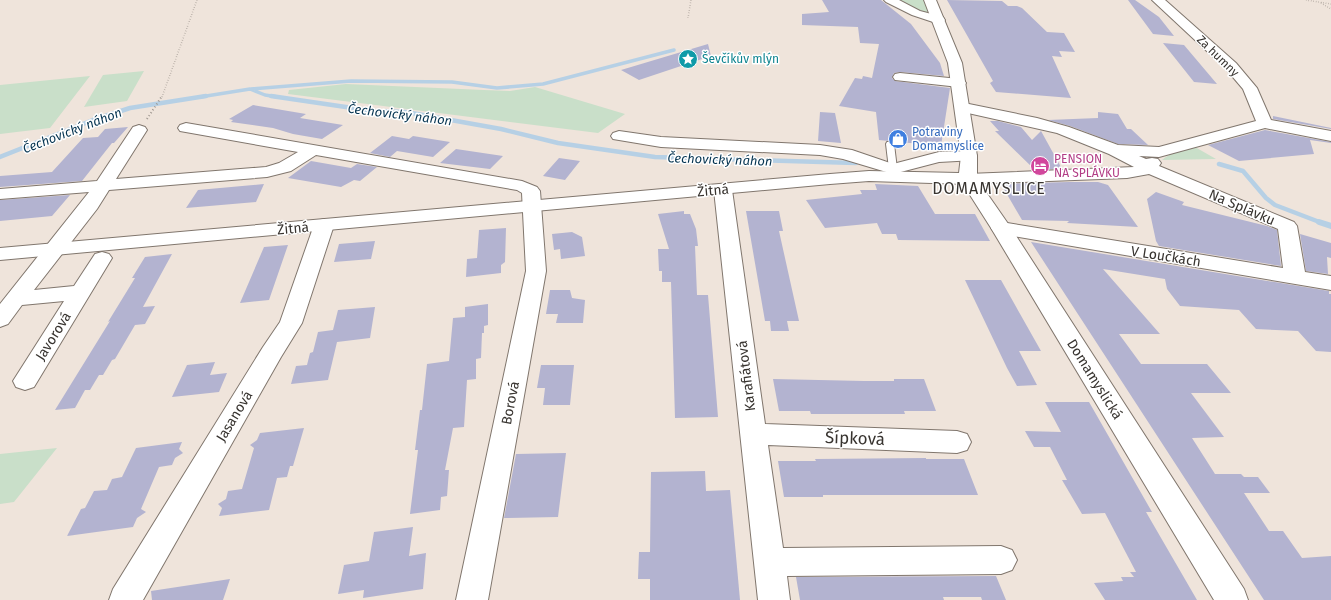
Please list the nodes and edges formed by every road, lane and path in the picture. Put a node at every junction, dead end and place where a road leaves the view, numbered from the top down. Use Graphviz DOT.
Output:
graph roads {
  1 [pos="197,0"];
  2 [pos="691,0"];
  3 [pos="890,0"];
  4 [pos="930,0"];
  5 [pos="1158,0"];
  6 [pos="1306,0"];
  7 [pos="1320,2"];
  8 [pos="1331,4"];
  9 [pos="1331,9"];
  10 [pos="688,18"];
  11 [pos="939,20"];
  12 [pos="900,77"];
  13 [pos="959,83"];
  14 [pos="157,106"];
  15 [pos="964,108"];
  16 [pos="1265,123"];
  17 [pos="186,128"];
  18 [pos="139,130"];
  19 [pos="619,136"];
  20 [pos="1331,136"];
  21 [pos="890,144"];
  22 [pos="313,150"];
  23 [pos="1115,150"];
  24 [pos="1159,152"];
  25 [pos="968,167"];
  26 [pos="1149,168"];
  27 [pos="893,173"];
  28 [pos="104,186"];
  29 [pos="723,190"];
  30 [pos="0,194"];
  31 [pos="533,205"];
  32 [pos="324,225"];
  33 [pos="1002,228"];
  34 [pos="54,249"];
  35 [pos="0,254"];
  36 [pos="102,258"];
  37 [pos="1295,277"];
  38 [pos="1331,283"];
  39 [pos="81,292"];
  40 [pos="6,309"];
  41 [pos="25,381"];
  42 [pos="753,434"];
  43 [pos="957,442"];
  44 [pos="1001,560"];
  45 [pos="770,562"];
  46 [pos="125,600"];
  47 [pos="472,600"];
  48 [pos="774,600"];
  49 [pos="1232,600"];
  1 -- 14 [label="path"];
  2 -- 10 [label="path"];
  3 -- 11 [label="street"];
  4 -- 11 [label="street, Domamyslická"];
  5 -- 16 [label="street, Za humny"];
  6 -- 7 [label="path"];
  7 -- 8 [label="path"];
  7 -- 9 [label="path"];
  11 -- 13 [label="street, Domamyslická"];
  12 -- 13 [label="street"];
  13 -- 15 [label="street, Domamyslická"];
  15 -- 23 [label="street, Na Splávku"];
  15 -- 25 [label="street, Domamyslická"];
  16 -- 20 [label="street, Na Splávku"];
  16 -- 24 [label="street, Na Splávku"];
  17 -- 22 [label="street"];
  18 -- 28 [label="street"];
  19 -- 27 [label="street, Žitná"];
  21 -- 27 [label="lane"];
  22 -- 28 [label="street"];
  22 -- 31 [label="street"];
  23 -- 24 [label="street, Na Splávku"];
  23 -- 26 [label="street, Na Splávku"];
  24 -- 26 [label="street"];
  25 -- 26 [label="street"];
  25 -- 27 [label="street, Žitná"];
  25 -- 27 [label="street, Žitná"];
  25 -- 33 [label="street, Domamyslická"];
  26 -- 37 [label="street, Na Splávku"];
  27 -- 29 [label="street, Žitná"];
  28 -- 30 [label="street"];
  28 -- 34 [label="street"];
  29 -- 31 [label="street, Žitná"];
  29 -- 42 [label="street, Karafiátová"];
  31 -- 32 [label="street, Žitná"];
  31 -- 47 [label="street, Borová"];
  32 -- 34 [label="street, Žitná"];
  32 -- 46 [label="street, Jasanová"];
  33 -- 37 [label="street, V Loučkách"];
  33 -- 49 [label="street, Domamyslická"];
  34 -- 35 [label="street, Žitná"];
  34 -- 40 [label="street, Javorová"];
  36 -- 39 [label="street, Javorová"];
  37 -- 38 [label="street, V Loučkách"];
  39 -- 40 [label="street, Javorová"];
  39 -- 41 [label="street, Javorová"];
  42 -- 43 [label="street, Šípková"];
  42 -- 45 [label="street, Karafiátová"];
  44 -- 45 [label="street"];
  45 -- 48 [label="street, Karafiátová"];
}
